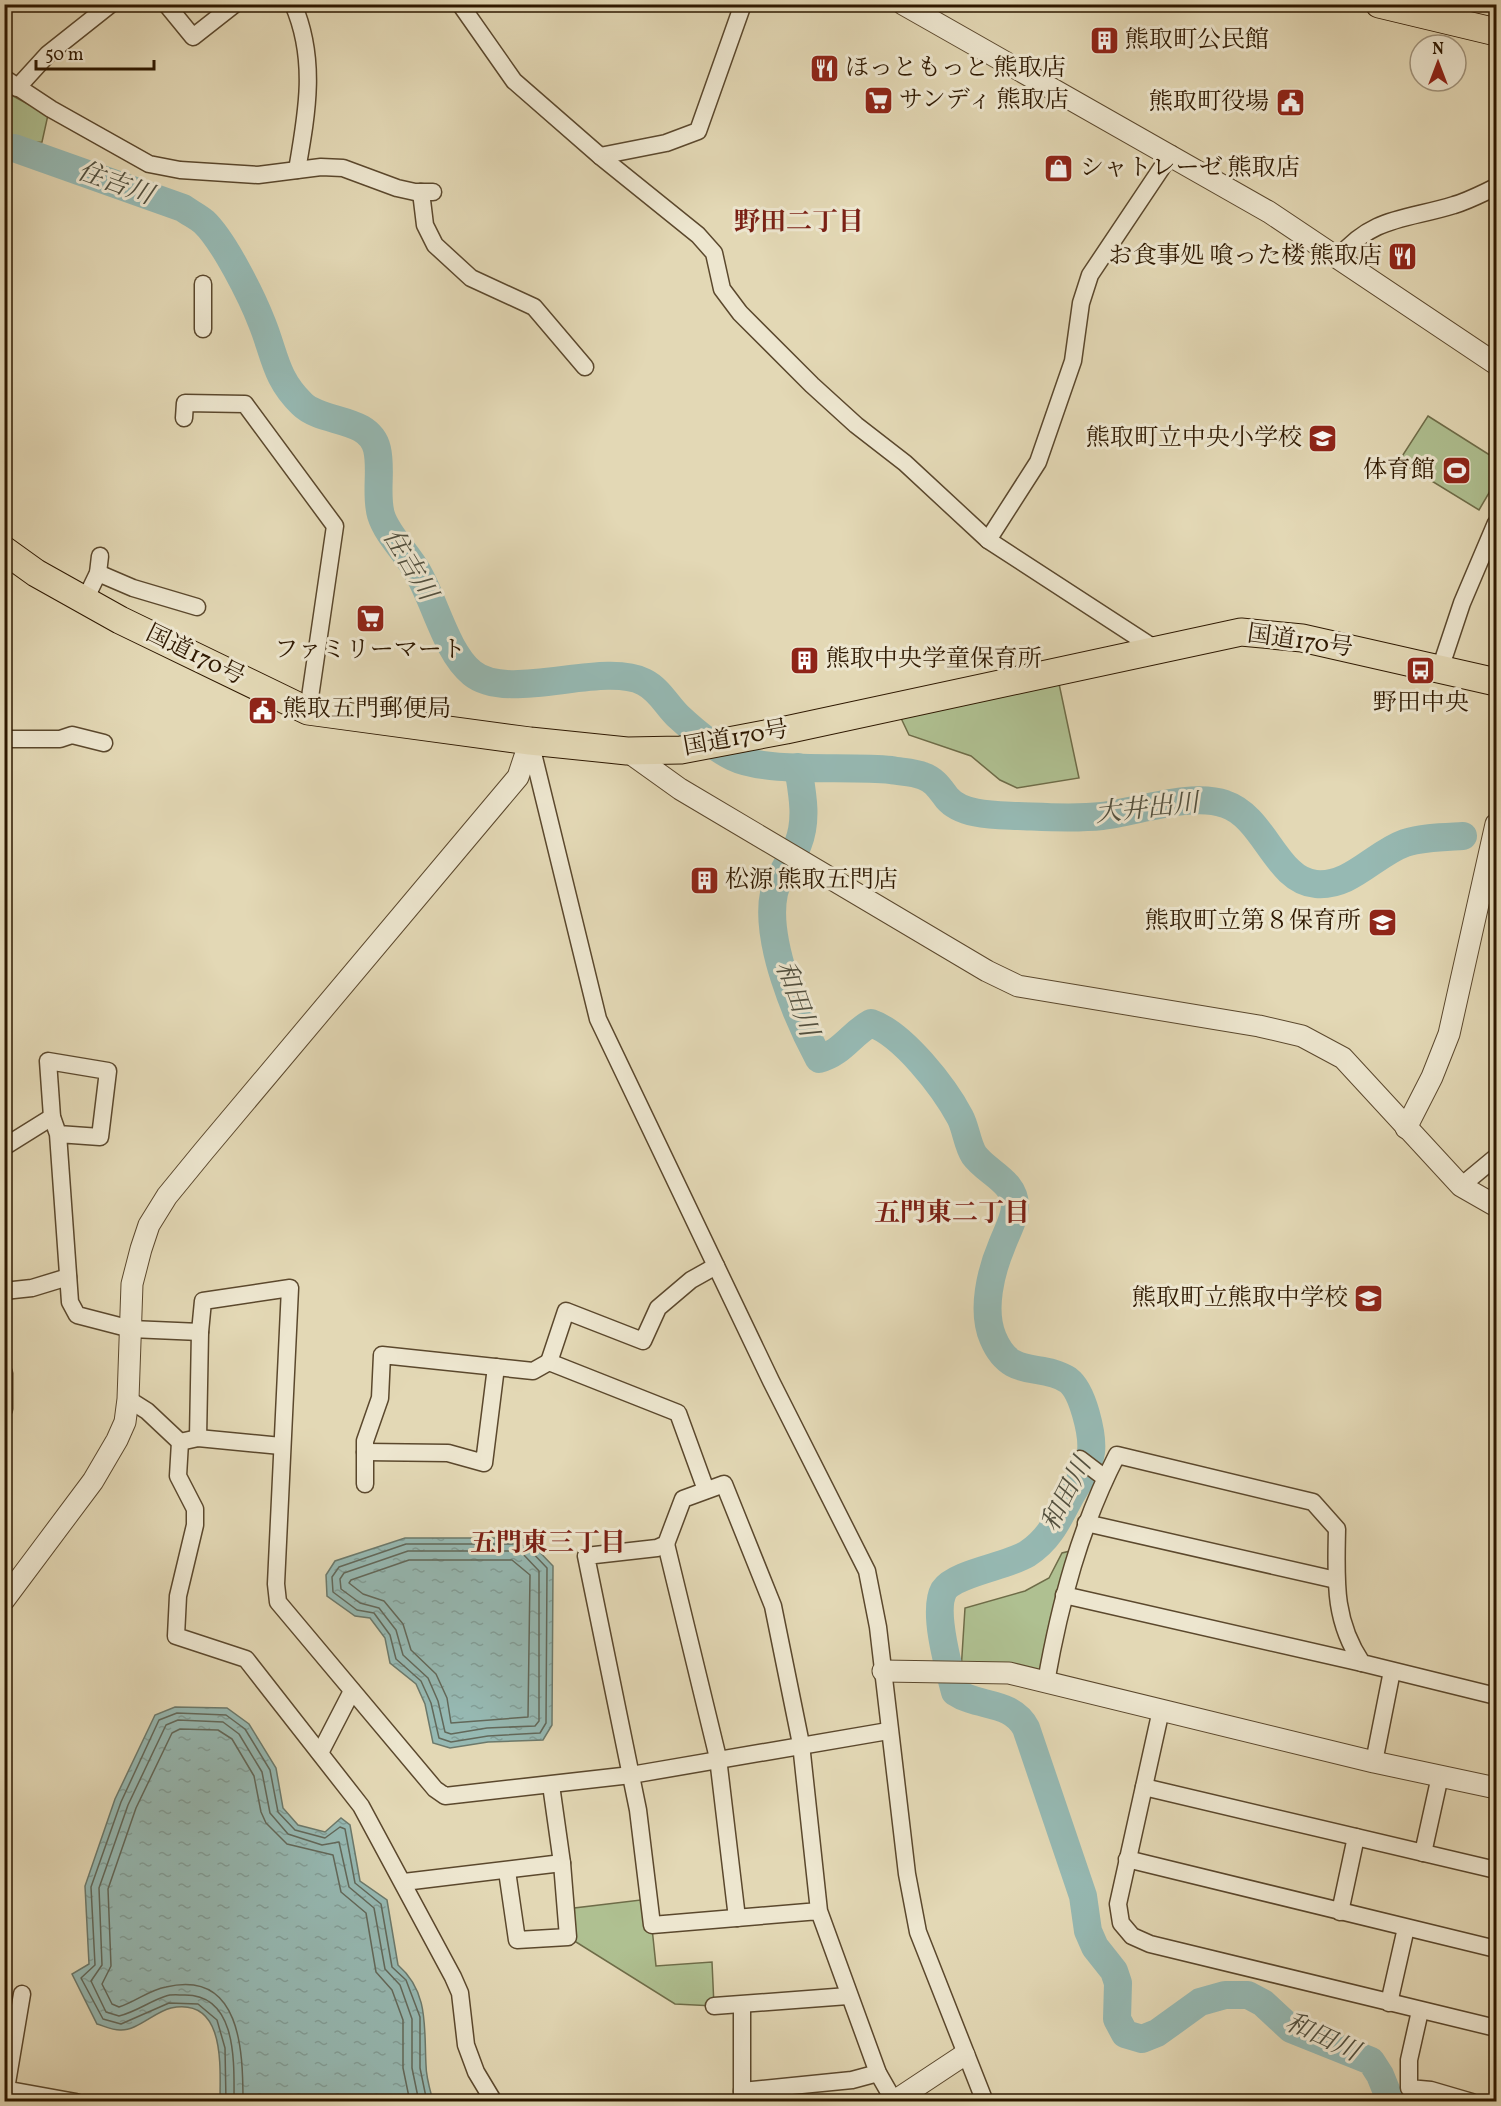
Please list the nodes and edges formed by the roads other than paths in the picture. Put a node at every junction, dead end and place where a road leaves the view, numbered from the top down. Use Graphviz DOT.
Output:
graph roads {
  1 [pos="111,4"];
  2 [pos="166,4"];
  3 [pos="235,4"];
  4 [pos="293,4"];
  5 [pos="460,4"];
  6 [pos="743,4"];
  7 [pos="903,4"];
  8 [pos="1379,4"];
  9 [pos="1447,4"];
  10 [pos="1497,15"];
  11 [pos="1497,32"];
  12 [pos="11,83"];
  13 [pos="1171,154"];
  14 [pos="600,156"];
  15 [pos="297,170"];
  16 [pos="1497,187"];
  17 [pos="1338,258"];
  18 [pos="203,284"];
  19 [pos="203,329"];
  20 [pos="1497,364"];
  21 [pos="585,367"];
  22 [pos="184,418"];
  23 [pos="1497,523"];
  24 [pos="988,540"];
  25 [pos="4,550"];
  26 [pos="100,556"];
  27 [pos="98,573"];
  28 [pos="85,600"];
  29 [pos="197,607"];
  30 [pos="1157,650"];
  31 [pos="1440,669"];
  32 [pos="1497,682"];
  33 [pos="308,711"];
  34 [pos="4,739"];
  35 [pos="530,741"];
  36 [pos="104,742"];
  37 [pos="627,752"];
  38 [pos="1497,824"];
  39 [pos="51,1117"];
  40 [pos="1406,1128"];
  41 [pos="58,1134"];
  42 [pos="4,1147"];
  43 [pos="1497,1157"];
  44 [pos="1461,1186"];
  45 [pos="1497,1206"];
  46 [pos="716,1266"];
  47 [pos="68,1277"];
  48 [pos="4,1291"];
  49 [pos="131,1329"];
  50 [pos="200,1332"];
  51 [pos="549,1362"];
  52 [pos="496,1367"];
  53 [pos="4,1373"];
  54 [pos="128,1399"];
  55 [pos="4,1409"];
  56 [pos="198,1438"];
  57 [pos="180,1442"];
  58 [pos="281,1446"];
  59 [pos="365,1452"];
  60 [pos="1080,1459"];
  61 [pos="1100,1475"];
  62 [pos="366,1484"];
  63 [pos="706,1490"];
  64 [pos="1086,1523"];
  65 [pos="666,1544"];
  66 [pos="1336,1580"];
  67 [pos="1064,1595"];
  68 [pos="4,1600"];
  69 [pos="1362,1663"];
  70 [pos="883,1671"];
  71 [pos="1392,1671"];
  72 [pos="1046,1682"];
  73 [pos="352,1691"];
  74 [pos="1497,1696"];
  75 [pos="1161,1710"];
  76 [pos="888,1731"];
  77 [pos="801,1744"];
  78 [pos="320,1753"];
  79 [pos="718,1758"];
  80 [pos="1374,1762"];
  81 [pos="631,1775"];
  82 [pos="1440,1776"];
  83 [pos="551,1785"];
  84 [pos="1144,1787"];
  85 [pos="1497,1788"];
  86 [pos="1356,1837"];
  87 [pos="1423,1853"];
  88 [pos="1127,1859"];
  89 [pos="562,1863"];
  90 [pos="1497,1870"];
  91 [pos="507,1871"];
  92 [pos="404,1882"];
  93 [pos="819,1911"];
  94 [pos="1340,1912"];
  95 [pos="737,1918"];
  96 [pos="1406,1928"];
  97 [pos="1497,1949"];
  98 [pos="22,1994"];
  99 [pos="848,1996"];
  100 [pos="1389,2003"];
  101 [pos="714,2006"];
  102 [pos="742,2006"];
  103 [pos="1420,2011"];
  104 [pos="1497,2028"];
  105 [pos="10,2030"];
  106 [pos="964,2055"];
  107 [pos="878,2073"];
  108 [pos="5,2089"];
  109 [pos="742,2096"];
  110 [pos="893,2101"];
  111 [pos="76,2102"];
  112 [pos="494,2102"];
  113 [pos="985,2102"];
  114 [pos="1472,2102"];
  1 -- 12 [label="street"];
  2 -- 3 [label="street"];
  4 -- 15 [label="street"];
  5 -- 14 [label="street"];
  6 -- 14 [label="street"];
  7 -- 13 [label="street"];
  8 -- 11 [label="highway"];
  9 -- 10 [label="highway"];
  12 -- 15 [label="street"];
  13 -- 17 [label="street"];
  13 -- 24 [label="street"];
  14 -- 24 [label="street"];
  15 -- 21 [label="street"];
  16 -- 17 [label="street"];
  17 -- 20 [label="street"];
  18 -- 19 [label="street"];
  22 -- 33 [label="street"];
  23 -- 31 [label="street"];
  24 -- 30 [label="street"];
  25 -- 28 [label="highway, 国道170号"];
  26 -- 27 [label="street"];
  27 -- 28 [label="street"];
  27 -- 29 [label="street"];
  28 -- 33 [label="highway, 国道170号"];
  30 -- 31 [label="highway, 国道170号"];
  30 -- 37 [label="highway, 国道170号"];
  31 -- 32 [label="highway, 国道170号"];
  33 -- 35 [label="highway, 国道170号"];
  34 -- 36 [label="street"];
  35 -- 37 [label="highway, 国道170号"];
  35 -- 46 [label="street"];
  35 -- 49 [label="street"];
  37 -- 40 [label="street"];
  38 -- 40 [label="street"];
  39 -- 41 [label="street"];
  39 -- 41 [label="street"];
  39 -- 42 [label="street"];
  40 -- 44 [label="street"];
  41 -- 47 [label="street"];
  43 -- 44 [label="street"];
  44 -- 45 [label="street"];
  46 -- 51 [label="street"];
  46 -- 70 [label="street"];
  47 -- 48 [label="street"];
  47 -- 49 [label="street"];
  49 -- 50 [label="street"];
  49 -- 54 [label="street"];
  50 -- 56 [label="street"];
  50 -- 58 [label="street"];
  51 -- 52 [label="street"];
  51 -- 63 [label="street"];
  52 -- 59 [label="street"];
  52 -- 59 [label="street"];
  53 -- 55 [label="street"];
  54 -- 57 [label="street"];
  54 -- 68 [label="street"];
  56 -- 57 [label="street"];
  56 -- 58 [label="street"];
  57 -- 78 [label="street"];
  58 -- 73 [label="street"];
  59 -- 62 [label="street"];
  60 -- 61 [label="street"];
  61 -- 64 [label="street"];
  61 -- 66 [label="street"];
  63 -- 65 [label="street"];
  63 -- 77 [label="street"];
  64 -- 66 [label="street"];
  64 -- 67 [label="street"];
  65 -- 79 [label="street"];
  65 -- 81 [label="street"];
  66 -- 69 [label="street"];
  67 -- 69 [label="street"];
  67 -- 72 [label="street"];
  69 -- 71 [label="street"];
  70 -- 72 [label="street"];
  70 -- 76 [label="street"];
  71 -- 74 [label="street"];
  71 -- 80 [label="street"];
  72 -- 75 [label="street"];
  73 -- 78 [label="street"];
  73 -- 83 [label="street"];
  75 -- 80 [label="street"];
  75 -- 84 [label="street"];
  76 -- 77 [label="street"];
  76 -- 106 [label="street"];
  77 -- 79 [label="street"];
  77 -- 93 [label="street"];
  78 -- 92 [label="street"];
  79 -- 81 [label="street"];
  79 -- 95 [label="street"];
  80 -- 82 [label="street"];
  81 -- 83 [label="street"];
  81 -- 95 [label="street"];
  82 -- 85 [label="street"];
  82 -- 87 [label="street"];
  83 -- 89 [label="street"];
  84 -- 86 [label="street"];
  84 -- 88 [label="street"];
  86 -- 87 [label="street"];
  86 -- 94 [label="street"];
  87 -- 90 [label="street"];
  88 -- 94 [label="street"];
  88 -- 100 [label="street"];
  89 -- 91 [label="street"];
  89 -- 91 [label="street"];
  91 -- 92 [label="street"];
  92 -- 112 [label="street"];
  93 -- 95 [label="street"];
  93 -- 99 [label="street"];
  94 -- 96 [label="street"];
  96 -- 97 [label="street"];
  96 -- 100 [label="street"];
  98 -- 105 [label="street"];
  99 -- 102 [label="street"];
  99 -- 107 [label="street"];
  100 -- 103 [label="street"];
  101 -- 102 [label="street"];
  102 -- 109 [label="street"];
  103 -- 104 [label="street"];
  103 -- 114 [label="street"];
  105 -- 108 [label="street"];
  106 -- 110 [label="street"];
  106 -- 113 [label="street"];
  107 -- 109 [label="street"];
  107 -- 110 [label="street"];
  108 -- 111 [label="street"];
}
